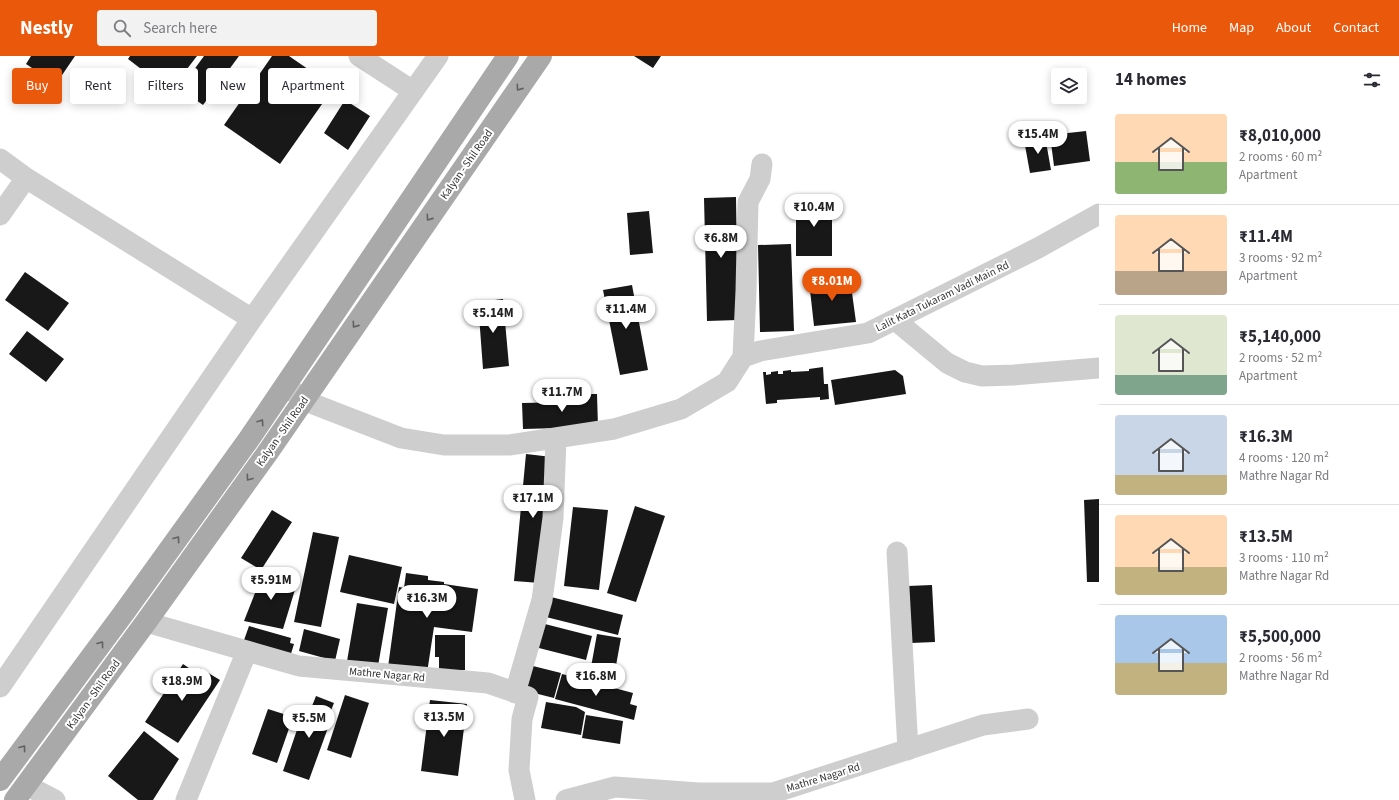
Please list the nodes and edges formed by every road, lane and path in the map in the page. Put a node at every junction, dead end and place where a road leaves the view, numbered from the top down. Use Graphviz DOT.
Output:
graph roads {
  1 [pos="359,56"];
  2 [pos="438,56"];
  3 [pos="508,56"];
  4 [pos="541,56"];
  5 [pos="413,91"];
  6 [pos="0,159"];
  7 [pos="762,164"];
  8 [pos="26,178"];
  9 [pos="1099,214"];
  10 [pos="0,215"];
  11 [pos="252,319"];
  12 [pos="895,320"];
  13 [pos="742,357"];
  14 [pos="1099,368"];
  15 [pos="286,385"];
  16 [pos="303,400"];
  17 [pos="556,438"];
  18 [pos="898,552"];
  19 [pos="146,622"];
  20 [pos="247,651"];
  21 [pos="0,688"];
  22 [pos="515,693"];
  23 [pos="1028,720"];
  24 [pos="908,750"];
  25 [pos="0,780"];
  26 [pos="20,792"];
  27 [pos="54,800"];
  28 [pos="186,800"];
  29 [pos="525,800"];
  30 [pos="566,800"];
  1 -- 5 [label="street"];
  2 -- 5 [label="street"];
  3 -- 15 [label="main road, Kalyan - Shil Road"];
  4 -- 16 [label="main road, Kalyan - Shil Road, one-way"];
  5 -- 11 [label="street"];
  6 -- 8 [label="street"];
  7 -- 13 [label="street"];
  8 -- 10 [label="street"];
  8 -- 11 [label="street"];
  9 -- 12 [label="street, Lalit Kata Tukaram Vadi Main Rd"];
  11 -- 21 [label="street"];
  12 -- 13 [label="street, Lalit Kata Tukaram Vadi Main Rd"];
  12 -- 14 [label="street"];
  13 -- 17 [label="street"];
  15 -- 16 [label="street"];
  25 -- 15 [label="main road, Kalyan - Shil Road, one-way"];
  16 -- 17 [label="street"];
  16 -- 19 [label="main road, Kalyan - Shil Road, one-way"];
  17 -- 22 [label="street"];
  18 -- 24 [label="street"];
  19 -- 20 [label="street, Mathre Nagar Rd"];
  19 -- 26 [label="main road, Kalyan - Shil Road"];
  20 -- 22 [label="street, Mathre Nagar Rd"];
  20 -- 28 [label="street"];
  22 -- 29 [label="street, Mathre Nagar Rd"];
  23 -- 24 [label="street, Mathre Nagar Rd"];
  24 -- 30 [label="street, Mathre Nagar Rd"];
  26 -- 27 [label="street"];
}
